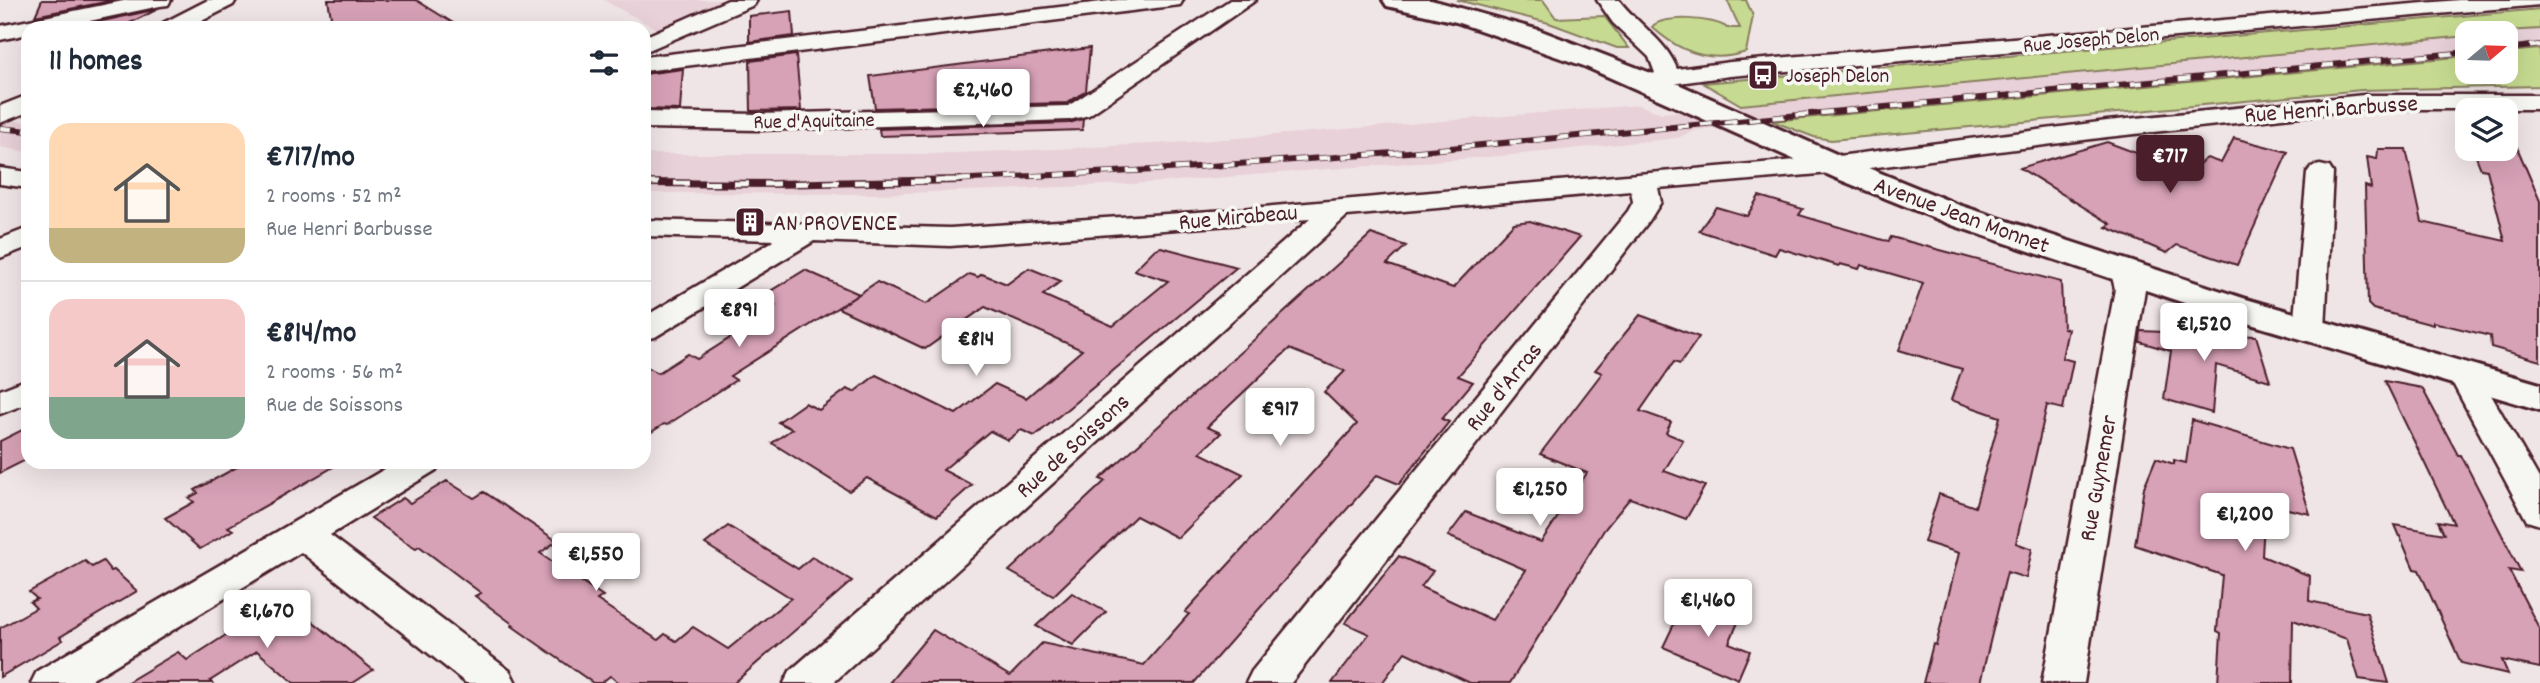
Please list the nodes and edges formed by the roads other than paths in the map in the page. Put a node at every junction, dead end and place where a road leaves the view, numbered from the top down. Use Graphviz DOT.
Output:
graph roads {
  1 [pos="160,0"];
  2 [pos="225,0"];
  3 [pos="746,0"];
  4 [pos="1172,0"];
  5 [pos="1245,0"];
  6 [pos="1396,0"];
  7 [pos="1608,0"];
  8 [pos="2535,0"];
  9 [pos="58,21"];
  10 [pos="185,21"];
  11 [pos="21,29"];
  12 [pos="0,33"];
  13 [pos="651,42"];
  14 [pos="651,63"];
  15 [pos="1658,80"];
  16 [pos="21,106"];
  17 [pos="2534,107"];
  18 [pos="0,116"];
  19 [pos="651,120"];
  20 [pos="1831,164"];
  21 [pos="2320,173"];
  22 [pos="0,176"];
  23 [pos="21,179"];
  24 [pos="1643,182"];
  25 [pos="1339,208"];
  26 [pos="651,228"];
  27 [pos="806,233"];
  28 [pos="21,240"];
  29 [pos="0,249"];
  30 [pos="2126,273"];
  31 [pos="651,326"];
  32 [pos="2309,330"];
  33 [pos="2465,376"];
  34 [pos="21,393"];
  35 [pos="2540,397"];
  36 [pos="0,403"];
  37 [pos="412,469"];
  38 [pos="2540,512"];
  39 [pos="303,534"];
  40 [pos="52,683"];
  41 [pos="495,683"];
  42 [pos="805,683"];
  43 [pos="1267,683"];
  44 [pos="2063,683"];
  1 -- 9 [label="street"];
  2 -- 10 [label="street"];
  3 -- 13 [label="street"];
  4 -- 14 [label="street"];
  5 -- 19 [label="street, Rue d'Aquitaine"];
  6 -- 15 [label="main road, Avenue Jean Monnet"];
  7 -- 15 [label="street"];
  8 -- 15 [label="street, Rue Joseph Delon"];
  11 -- 12 [label="street"];
  15 -- 20 [label="main road, Avenue Jean Monnet"];
  16 -- 18 [label="street"];
  17 -- 20 [label="street, Rue Henri Barbusse"];
  20 -- 24 [label="street, Rue Mirabeau"];
  20 -- 30 [label="main road, Avenue Jean Monnet"];
  21 -- 32 [label="street"];
  22 -- 23 [label="street"];
  24 -- 25 [label="street, Rue Mirabeau"];
  24 -- 43 [label="street, Rue d'Arras"];
  25 -- 27 [label="street, Rue Mirabeau"];
  25 -- 42 [label="street, Rue de Soissons"];
  26 -- 27 [label="street, Rue Mirabeau"];
  27 -- 31 [label="street"];
  28 -- 29 [label="street"];
  30 -- 32 [label="main road, Avenue Jean Monnet"];
  30 -- 44 [label="street, Rue Guynemer"];
  32 -- 33 [label="main road, Avenue Jean Monnet"];
  33 -- 35 [label="main road, Avenue Jean Monnet"];
  33 -- 38 [label="street"];
  34 -- 36 [label="street"];
  37 -- 39 [label="street"];
  39 -- 40 [label="street"];
  39 -- 41 [label="street"];
}
